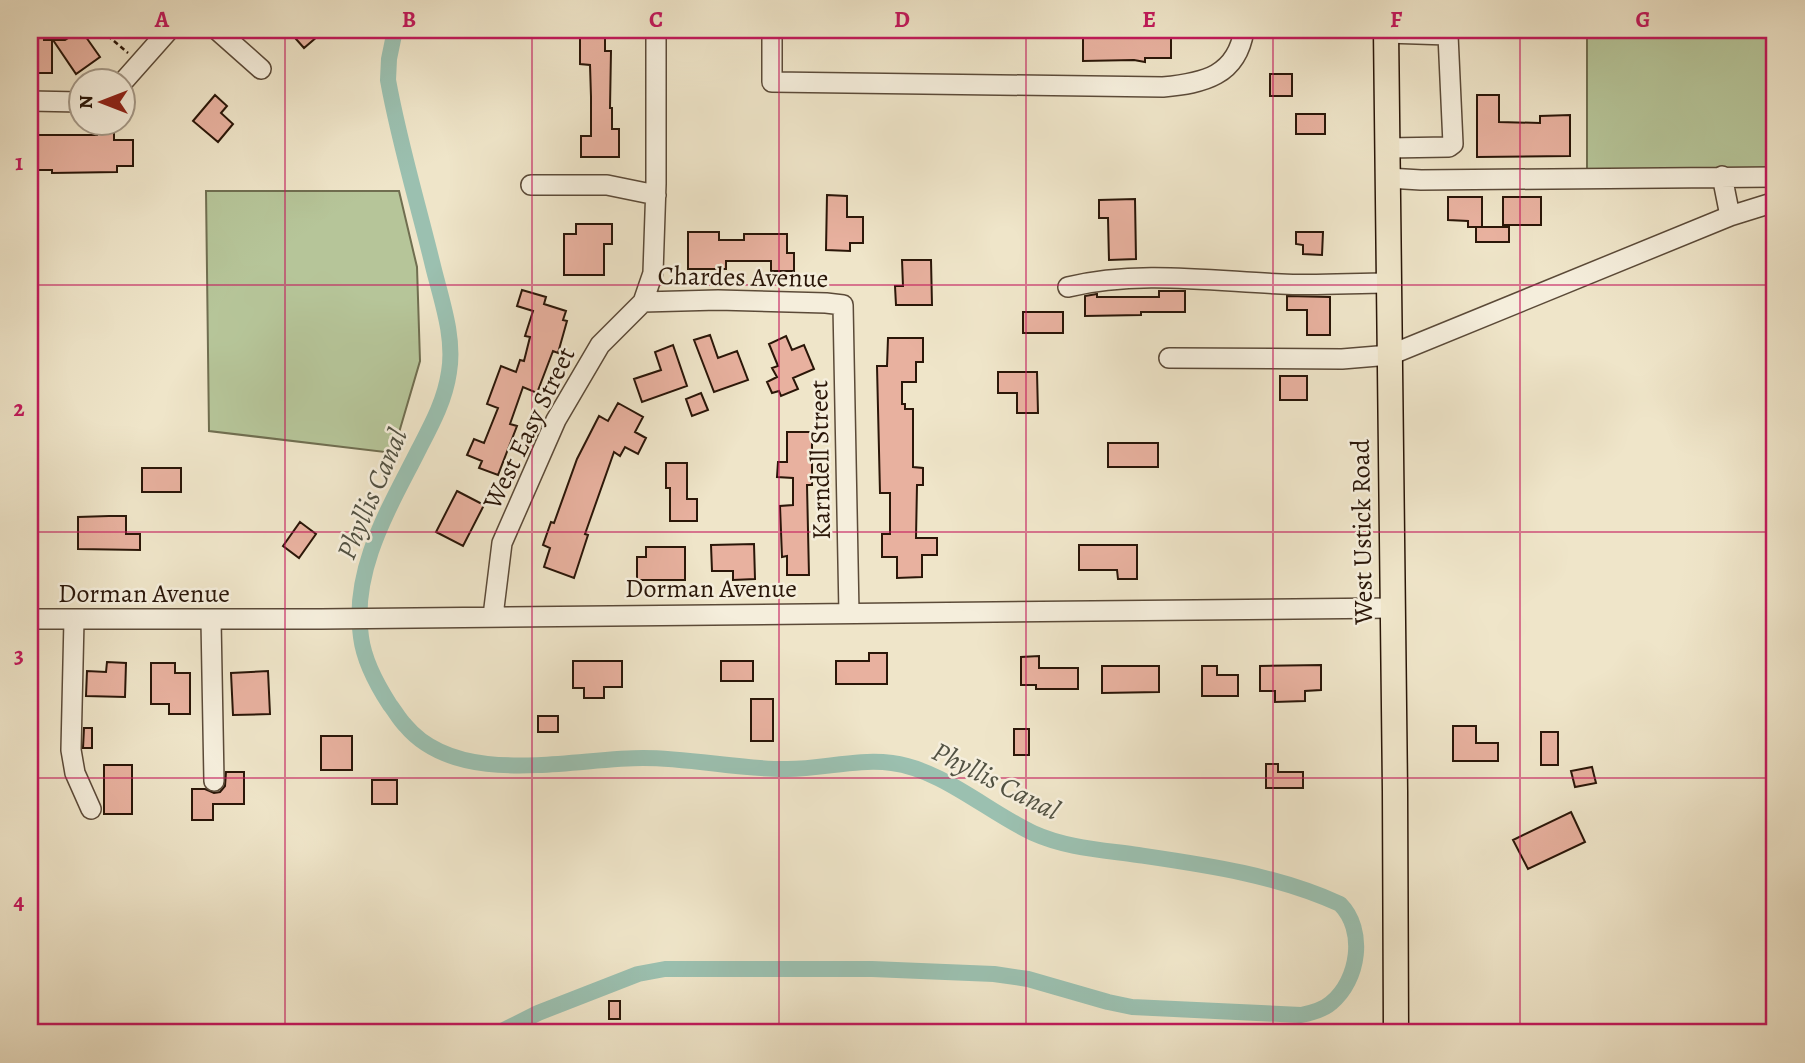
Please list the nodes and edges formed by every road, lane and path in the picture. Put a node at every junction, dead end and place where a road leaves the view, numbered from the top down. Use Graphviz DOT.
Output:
graph roads {
  1 [pos="101,30"];
  2 [pos="169,30"];
  3 [pos="217,30"];
  4 [pos="656,30"];
  5 [pos="772,30"];
  6 [pos="1244,30"];
  7 [pos="1386,31"];
  8 [pos="139,64"];
  9 [pos="136,67"];
  10 [pos="261,69"];
  11 [pos="30,101"];
  12 [pos="66,102"];
  13 [pos="1387,148"];
  14 [pos="1722,176"];
  15 [pos="1775,177"];
  16 [pos="1388,178"];
  17 [pos="531,185"];
  18 [pos="656,195"];
  19 [pos="1775,202"];
  20 [pos="1730,216"];
  21 [pos="1388,283"];
  22 [pos="1068,287"];
  23 [pos="643,302"];
  24 [pos="843,305"];
  25 [pos="1390,355"];
  26 [pos="1169,358"];
  27 [pos="1392,608"];
  28 [pos="849,613"];
  29 [pos="493,616"];
  30 [pos="30,619"];
  31 [pos="74,620"];
  32 [pos="211,620"];
  33 [pos="214,781"];
  34 [pos="91,809"];
  35 [pos="1396,1033"];
  1 -- 8 [label="path"];
  2 -- 8 [label="street"];
  3 -- 10 [label="street"];
  4 -- 18 [label="street, West Easy Street"];
  5 -- 6 [label="street"];
  7 -- 13 [label="main road, West Ustick Road"];
  7 -- 13 [label="street"];
  8 -- 9 [label="street"];
  11 -- 12 [label="street"];
  13 -- 16 [label="main road, West Ustick Road"];
  14 -- 15 [label="street"];
  14 -- 16 [label="street"];
  14 -- 20 [label="street"];
  16 -- 21 [label="main road, West Ustick Road"];
  17 -- 18 [label="street"];
  18 -- 23 [label="street, West Easy Street"];
  19 -- 20 [label="street"];
  20 -- 25 [label="street"];
  21 -- 22 [label="street"];
  21 -- 25 [label="main road, West Ustick Road"];
  23 -- 24 [label="street, Chardes Avenue"];
  23 -- 29 [label="street, West Easy Street"];
  24 -- 28 [label="street, Karndell Street"];
  25 -- 26 [label="street"];
  25 -- 27 [label="main road, West Ustick Road"];
  27 -- 28 [label="street, Dorman Avenue"];
  27 -- 35 [label="main road, West Ustick Road"];
  28 -- 29 [label="street, Dorman Avenue"];
  29 -- 32 [label="street, Dorman Avenue"];
  30 -- 31 [label="street, Dorman Avenue"];
  31 -- 32 [label="street, Dorman Avenue"];
  31 -- 34 [label="street"];
  32 -- 33 [label="street"];
}
